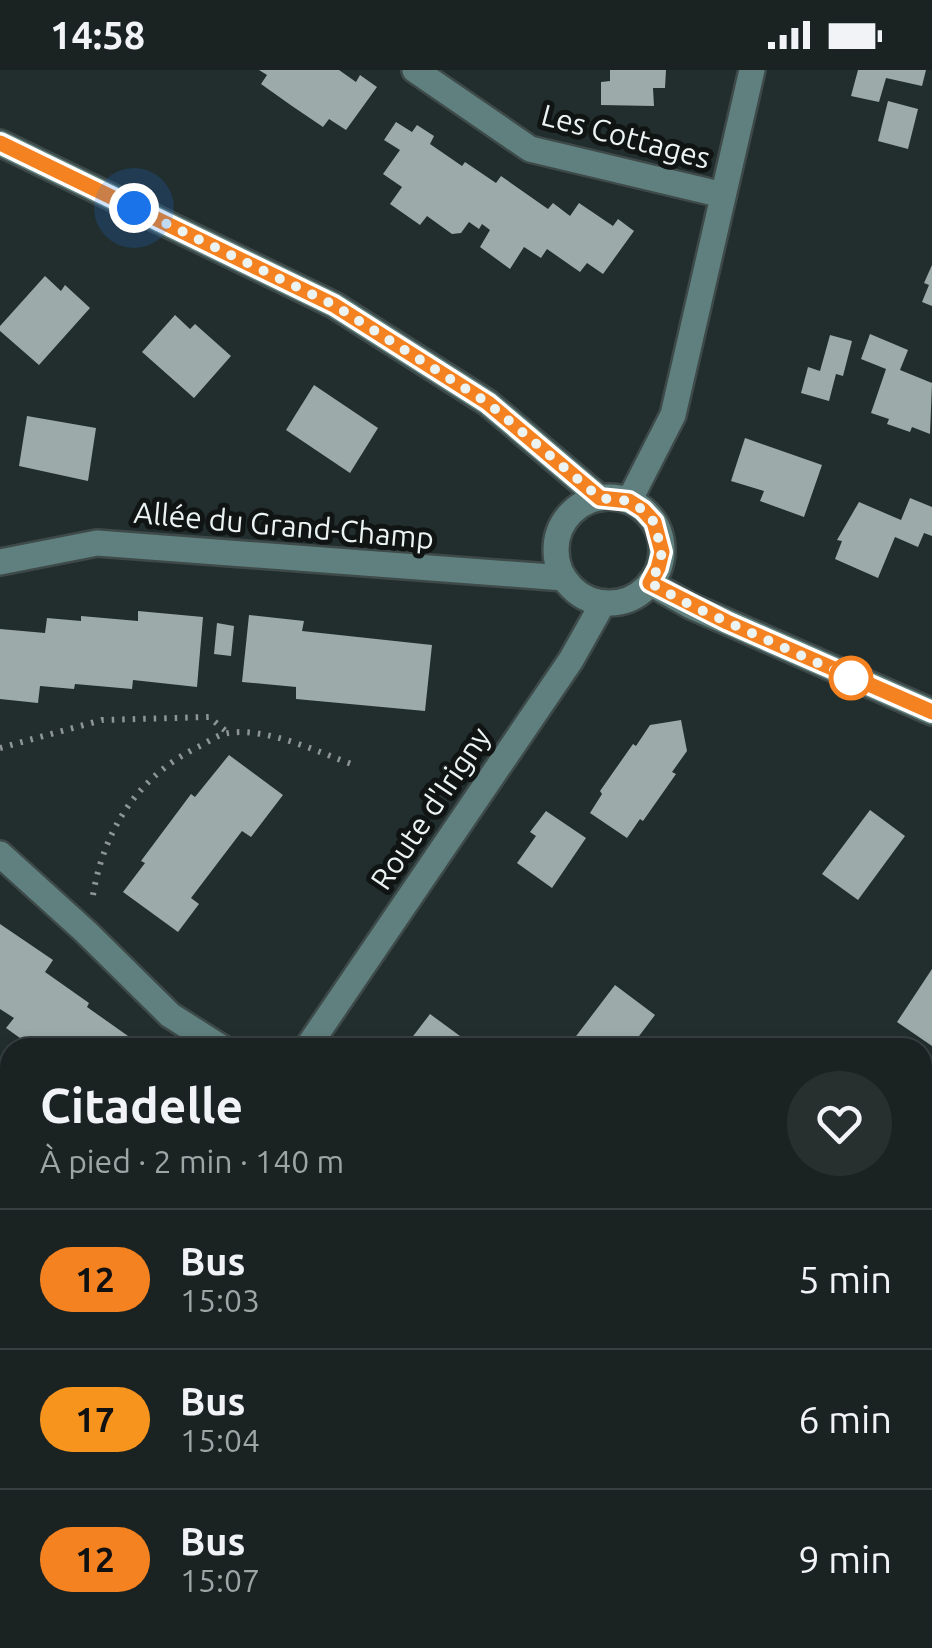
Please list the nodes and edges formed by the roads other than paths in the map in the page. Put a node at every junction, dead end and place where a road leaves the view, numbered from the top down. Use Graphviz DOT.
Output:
graph roads {
  1 [pos="415,70"];
  2 [pos="752,70"];
  3 [pos="0,143"];
  4 [pos="723,195"];
  5 [pos="600,498"];
  6 [pos="629,501"];
  7 [pos="0,562"];
  8 [pos="564,578"];
  9 [pos="650,583"];
  10 [pos="603,603"];
  11 [pos="932,712"];
  12 [pos="0,854"];
  13 [pos="206,1038"];
  14 [pos="314,1038"];
  1 -- 4 [label="street, Les Cottages"];
  2 -- 4 [label="street"];
  3 -- 5 [label="street"];
  4 -- 6 [label="street"];
  5 -- 6 [label="street"];
  5 -- 8 [label="street"];
  6 -- 9 [label="street"];
  7 -- 8 [label="street, Allée du Grand-Champ"];
  8 -- 10 [label="street"];
  9 -- 10 [label="street"];
  9 -- 11 [label="street"];
  10 -- 14 [label="street, Route d'Irigny"];
  12 -- 13 [label="street"];
}
